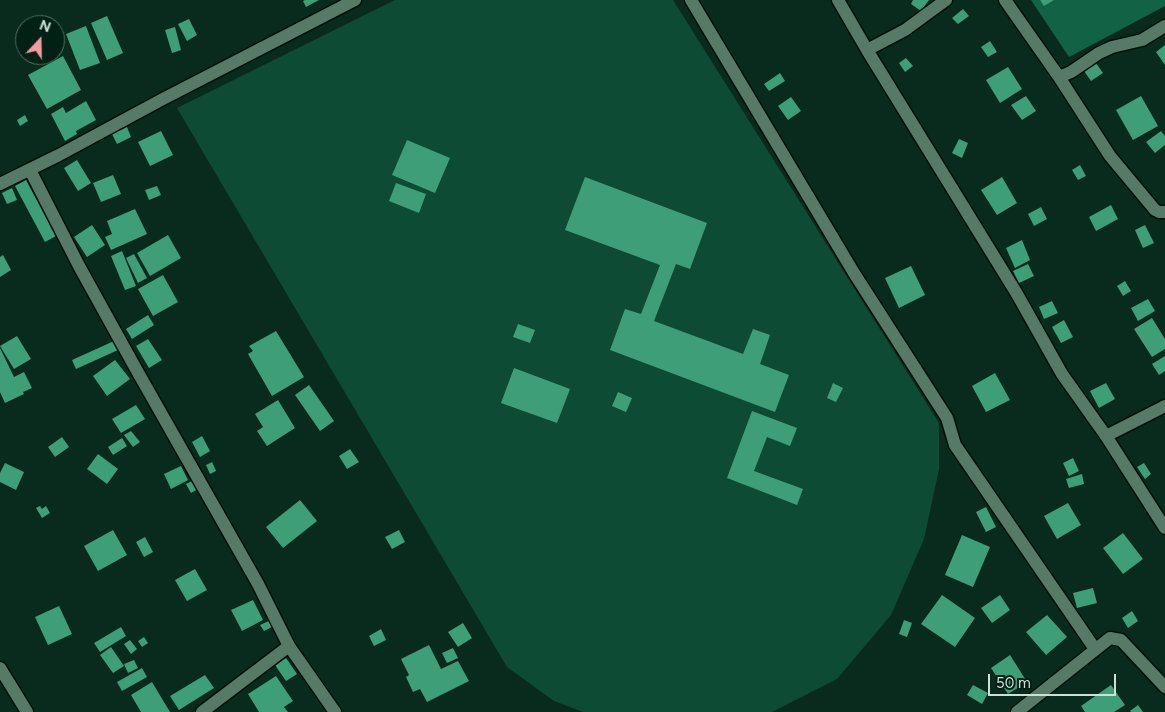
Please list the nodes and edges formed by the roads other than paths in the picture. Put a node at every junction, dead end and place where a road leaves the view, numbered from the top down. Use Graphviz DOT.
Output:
graph roads {
  1 [pos="355,0"];
  2 [pos="691,0"];
  3 [pos="838,0"];
  4 [pos="946,0"];
  5 [pos="1005,0"];
  6 [pos="1165,26"];
  7 [pos="867,50"];
  8 [pos="1059,77"];
  9 [pos="30,170"];
  10 [pos="0,184"];
  11 [pos="1165,212"];
  12 [pos="1165,406"];
  13 [pos="1106,436"];
  14 [pos="1165,528"];
  15 [pos="289,646"];
  16 [pos="1095,649"];
  17 [pos="0,668"];
  18 [pos="1165,686"];
  19 [pos="27,712"];
  20 [pos="202,712"];
  21 [pos="334,712"];
  22 [pos="1017,712"];
  1 -- 9 [label="street"];
  2 -- 16 [label="street"];
  3 -- 7 [label="street"];
  4 -- 7 [label="street"];
  5 -- 8 [label="street"];
  6 -- 8 [label="street"];
  7 -- 13 [label="street"];
  8 -- 11 [label="street"];
  9 -- 10 [label="street"];
  9 -- 15 [label="street"];
  12 -- 13 [label="street"];
  13 -- 14 [label="street"];
  15 -- 20 [label="street"];
  15 -- 21 [label="street"];
  16 -- 18 [label="street"];
  16 -- 22 [label="street"];
  17 -- 19 [label="street"];
}
